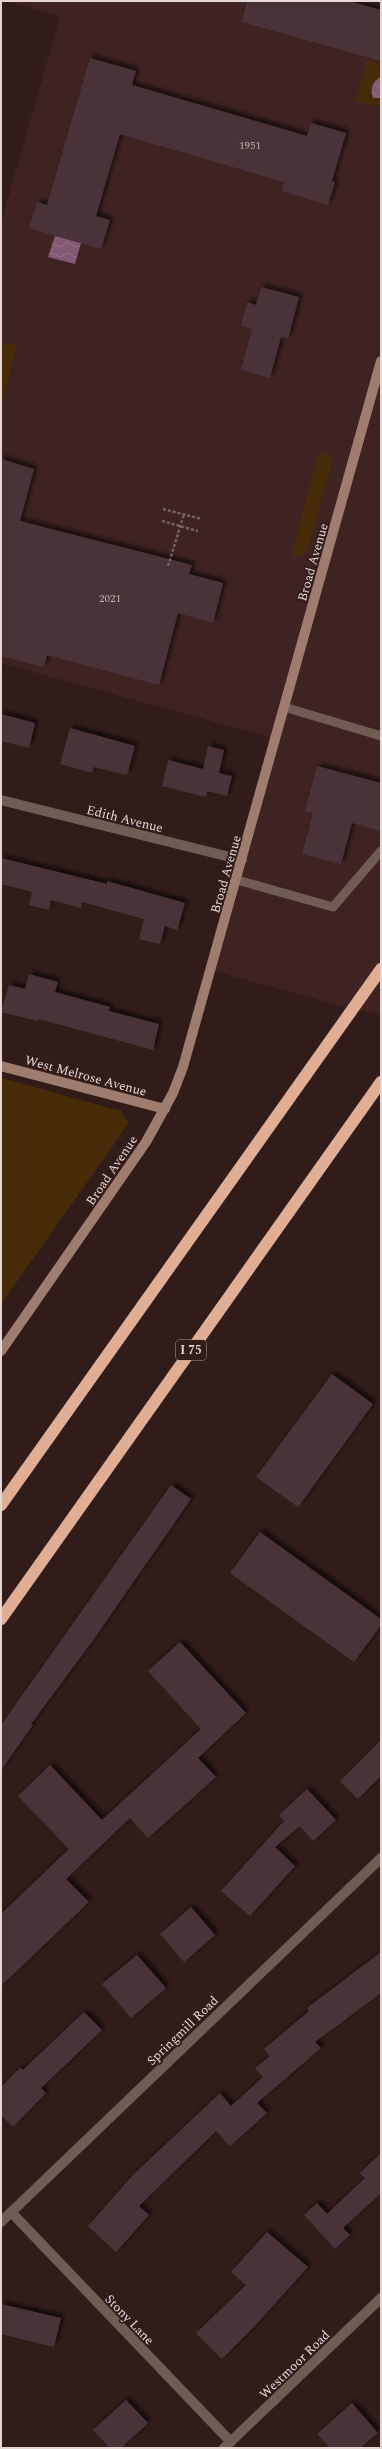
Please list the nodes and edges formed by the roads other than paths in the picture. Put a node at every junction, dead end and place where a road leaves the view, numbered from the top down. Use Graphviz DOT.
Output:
graph roads {
  1 [pos="381,361"];
  2 [pos="284,707"];
  3 [pos="381,736"];
  4 [pos="1,800"];
  5 [pos="381,851"];
  6 [pos="242,860"];
  7 [pos="236,880"];
  8 [pos="381,969"];
  9 [pos="1,1066"];
  10 [pos="381,1082"];
  11 [pos="165,1109"];
  12 [pos="1,1351"];
  13 [pos="1,1505"];
  14 [pos="1,1619"];
  15 [pos="381,1858"];
  16 [pos="11,2212"];
  17 [pos="1,2222"];
  18 [pos="381,2298"];
  19 [pos="228,2445"];
  1 -- 2 [label="main road, Broad Avenue"];
  2 -- 3 [label="lane"];
  2 -- 6 [label="main road, Broad Avenue"];
  4 -- 6 [label="street, Edith Avenue"];
  5 -- 7 [label="lane"];
  6 -- 7 [label="main road, Broad Avenue"];
  7 -- 11 [label="main road, Broad Avenue"];
  8 -- 13 [label="highway"];
  9 -- 11 [label="main road, West Melrose Avenue"];
  10 -- 14 [label="highway, I 75"];
  11 -- 12 [label="main road, Broad Avenue"];
  15 -- 16 [label="street, Springmill Road"];
  16 -- 17 [label="street, Springmill Road"];
  16 -- 19 [label="street, Stony Lane"];
  18 -- 19 [label="street, Westmoor Road"];
}
